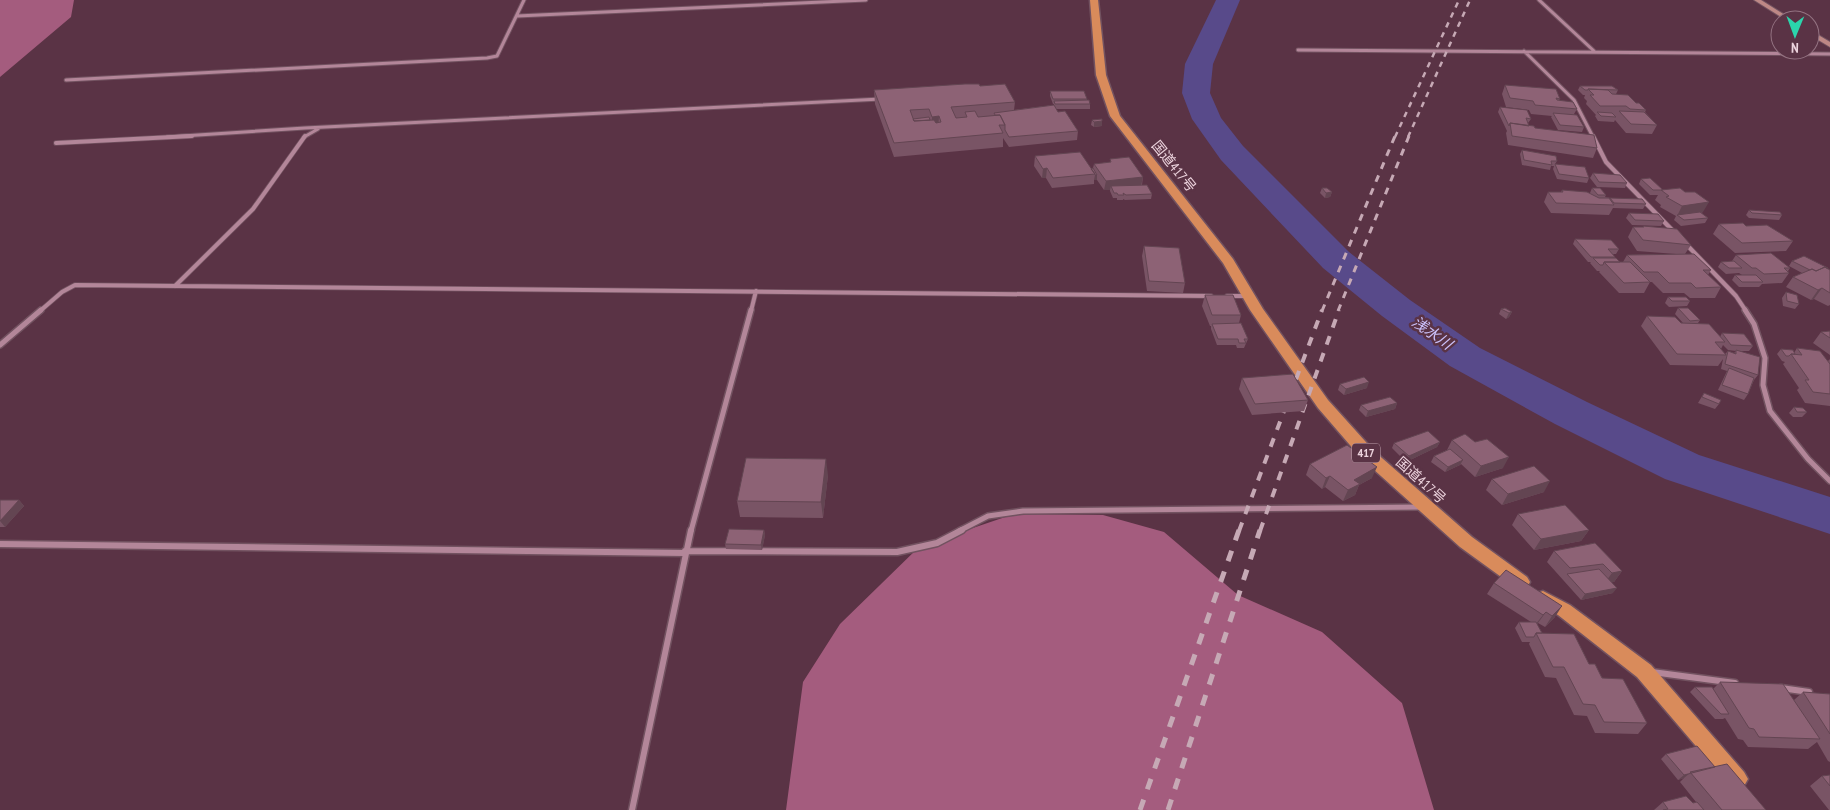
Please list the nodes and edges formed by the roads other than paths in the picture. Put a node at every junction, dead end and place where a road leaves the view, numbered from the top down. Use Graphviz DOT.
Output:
graph roads {
  1 [pos="524,0"];
  2 [pos="866,0"];
  3 [pos="1094,0"];
  4 [pos="1539,0"];
  5 [pos="1757,0"];
  6 [pos="839,1"];
  7 [pos="1774,10"];
  8 [pos="517,16"];
  9 [pos="1298,50"];
  10 [pos="1524,51"];
  11 [pos="1595,51"];
  12 [pos="1830,54"];
  13 [pos="66,80"];
  14 [pos="889,98"];
  15 [pos="324,127"];
  16 [pos="56,143"];
  17 [pos="175,286"];
  18 [pos="756,291"];
  19 [pos="1249,296"];
  20 [pos="0,345"];
  21 [pos="1830,481"];
  22 [pos="1426,507"];
  23 [pos="0,544"];
  24 [pos="685,552"];
  25 [pos="1644,671"];
  26 [pos="1741,683"];
  27 [pos="1770,687"];
  28 [pos="1813,693"];
  29 [pos="1748,790"];
  30 [pos="632,810"];
  1 -- 8 [label="street"];
  2 -- 6 [label="street"];
  3 -- 19 [label="highway, 国道417号 / 417"];
  4 -- 11 [label="street"];
  5 -- 7 [label="main road"];
  6 -- 8 [label="street"];
  8 -- 13 [label="street"];
  9 -- 10 [label="street"];
  10 -- 11 [label="street"];
  10 -- 21 [label="street"];
  11 -- 12 [label="street"];
  14 -- 15 [label="street"];
  15 -- 16 [label="street"];
  15 -- 17 [label="street"];
  17 -- 18 [label="street"];
  17 -- 20 [label="street"];
  18 -- 19 [label="street"];
  18 -- 24 [label="street"];
  19 -- 22 [label="highway, 国道417号 / 417"];
  22 -- 24 [label="street"];
  22 -- 25 [label="highway, 国道417号 / 417"];
  23 -- 24 [label="street"];
  24 -- 30 [label="street"];
  25 -- 26 [label="street"];
  25 -- 29 [label="highway, 国道417号 / 417"];
  27 -- 28 [label="street"];
}
